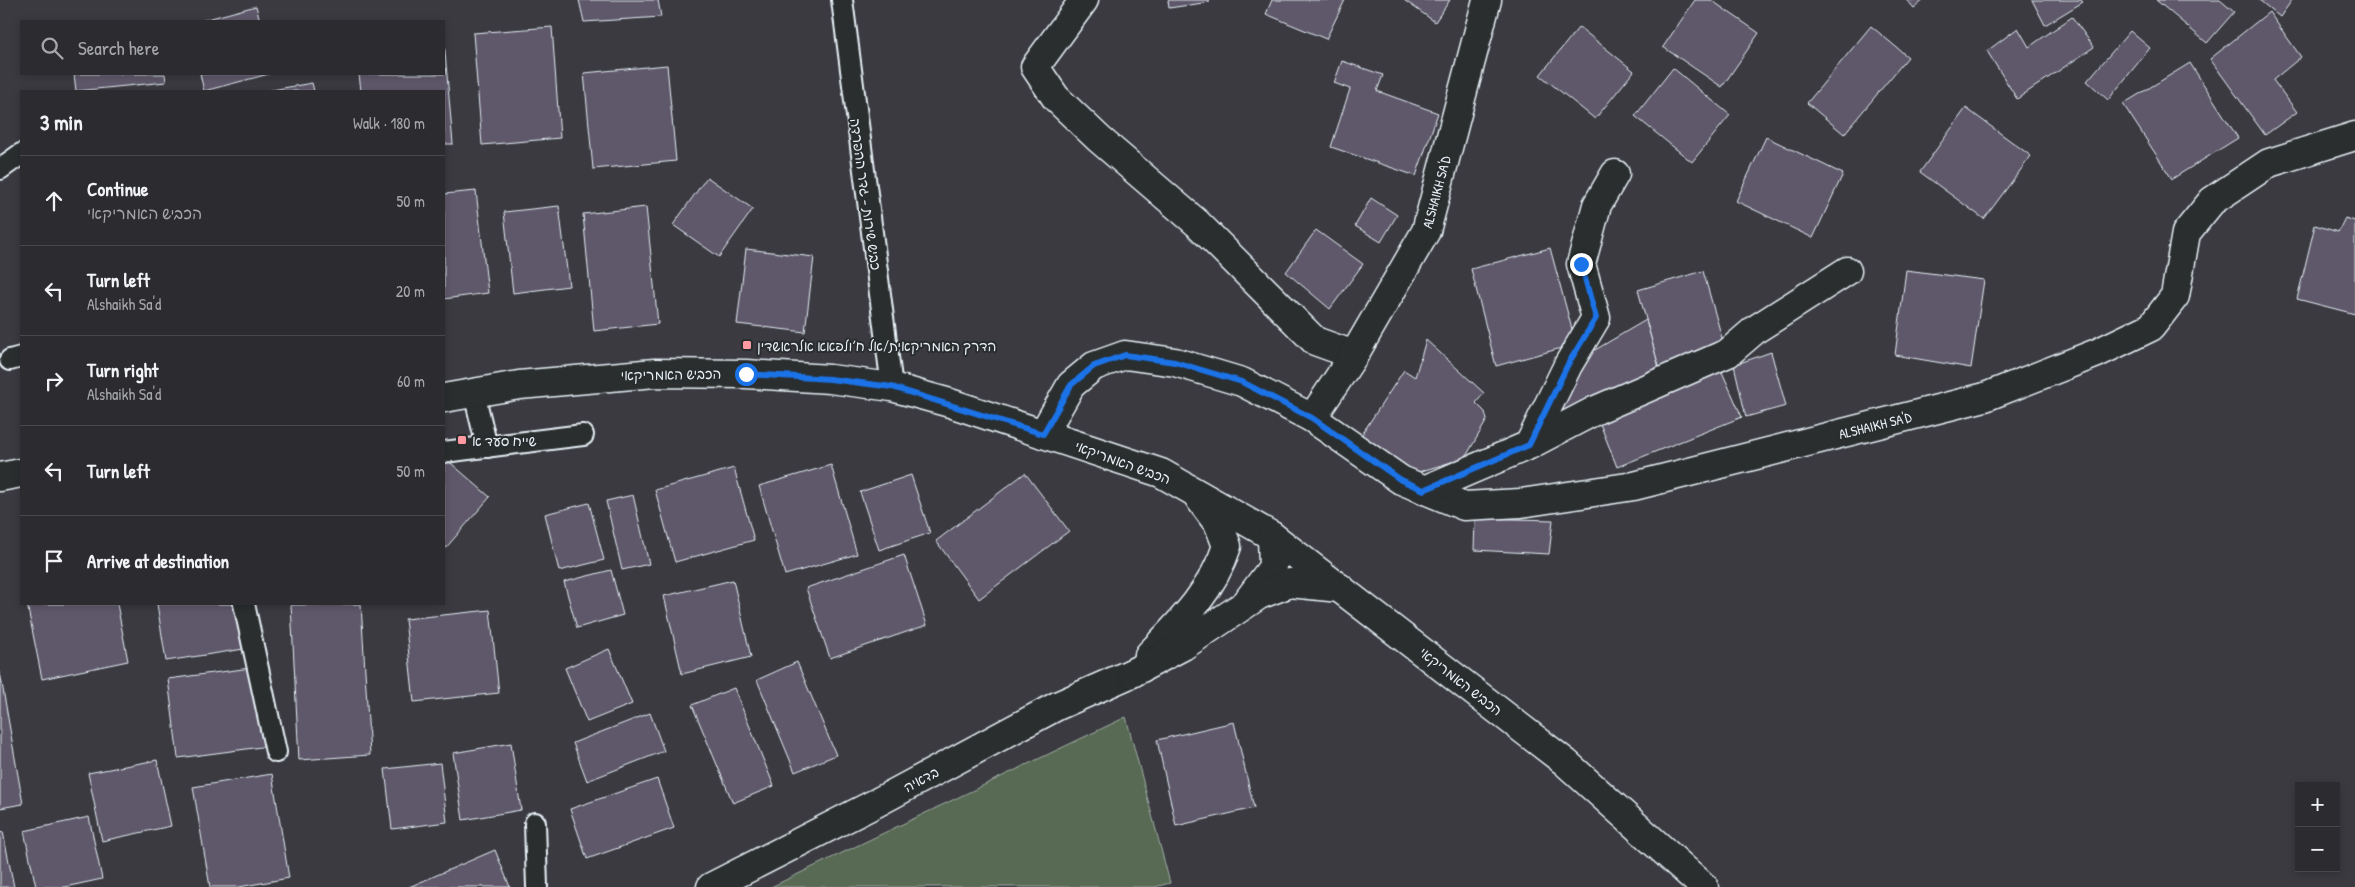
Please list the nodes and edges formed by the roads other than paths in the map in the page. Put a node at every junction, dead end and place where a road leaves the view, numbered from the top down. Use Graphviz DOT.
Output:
graph roads {
  1 [pos="842,0"];
  2 [pos="1084,0"];
  3 [pos="1487,0"];
  4 [pos="2354,137"];
  5 [pos="20,155"];
  6 [pos="0,170"];
  7 [pos="1615,174"];
  8 [pos="1847,271"];
  9 [pos="1354,354"];
  10 [pos="892,387"];
  11 [pos="474,393"];
  12 [pos="445,398"];
  13 [pos="1312,418"];
  14 [pos="1043,434"];
  15 [pos="583,435"];
  16 [pos="1529,445"];
  17 [pos="487,447"];
  18 [pos="445,452"];
  19 [pos="20,473"];
  20 [pos="0,477"];
  21 [pos="1424,490"];
  22 [pos="1195,493"];
  23 [pos="1272,536"];
  24 [pos="1342,588"];
  25 [pos="244,605"];
  26 [pos="1242,607"];
  27 [pos="1132,673"];
  28 [pos="276,752"];
  29 [pos="535,822"];
  30 [pos="537,887"];
  31 [pos="711,887"];
  32 [pos="1704,887"];
  1 -- 10 [label="lane, כביש שירות - גדר ההפרדה"];
  2 -- 9 [label="street"];
  3 -- 9 [label="street, ALSHAIKH SA'D"];
  4 -- 21 [label="street, ALSHAIKH SA'D"];
  5 -- 6 [label="lane"];
  7 -- 16 [label="street"];
  8 -- 16 [label="street"];
  9 -- 13 [label="street, ALSHAIKH SA'D"];
  10 -- 11 [label="street, הכביש האמריקאי"];
  10 -- 14 [label="street, הכביש האמריקאי"];
  11 -- 12 [label="street, הכביש האמריקאי"];
  11 -- 17 [label="lane"];
  13 -- 14 [label="street, ALSHAIKH SA'D"];
  13 -- 21 [label="street, ALSHAIKH SA'D"];
  14 -- 22 [label="street, הכביש האמריקאי"];
  15 -- 17 [label="lane"];
  16 -- 21 [label="street"];
  17 -- 18 [label="lane"];
  19 -- 20 [label="street"];
  22 -- 23 [label="street, הכביש האמריקאי"];
  22 -- 27 [label="street"];
  23 -- 24 [label="street, הכביש האמריקאי"];
  23 -- 26 [label="street"];
  24 -- 26 [label="street, בדאיה"];
  24 -- 32 [label="street, הכביש האמריקאי"];
  25 -- 28 [label="lane"];
  26 -- 27 [label="street, בדאיה"];
  27 -- 31 [label="street, בדאיה"];
  29 -- 30 [label="lane"];
}
